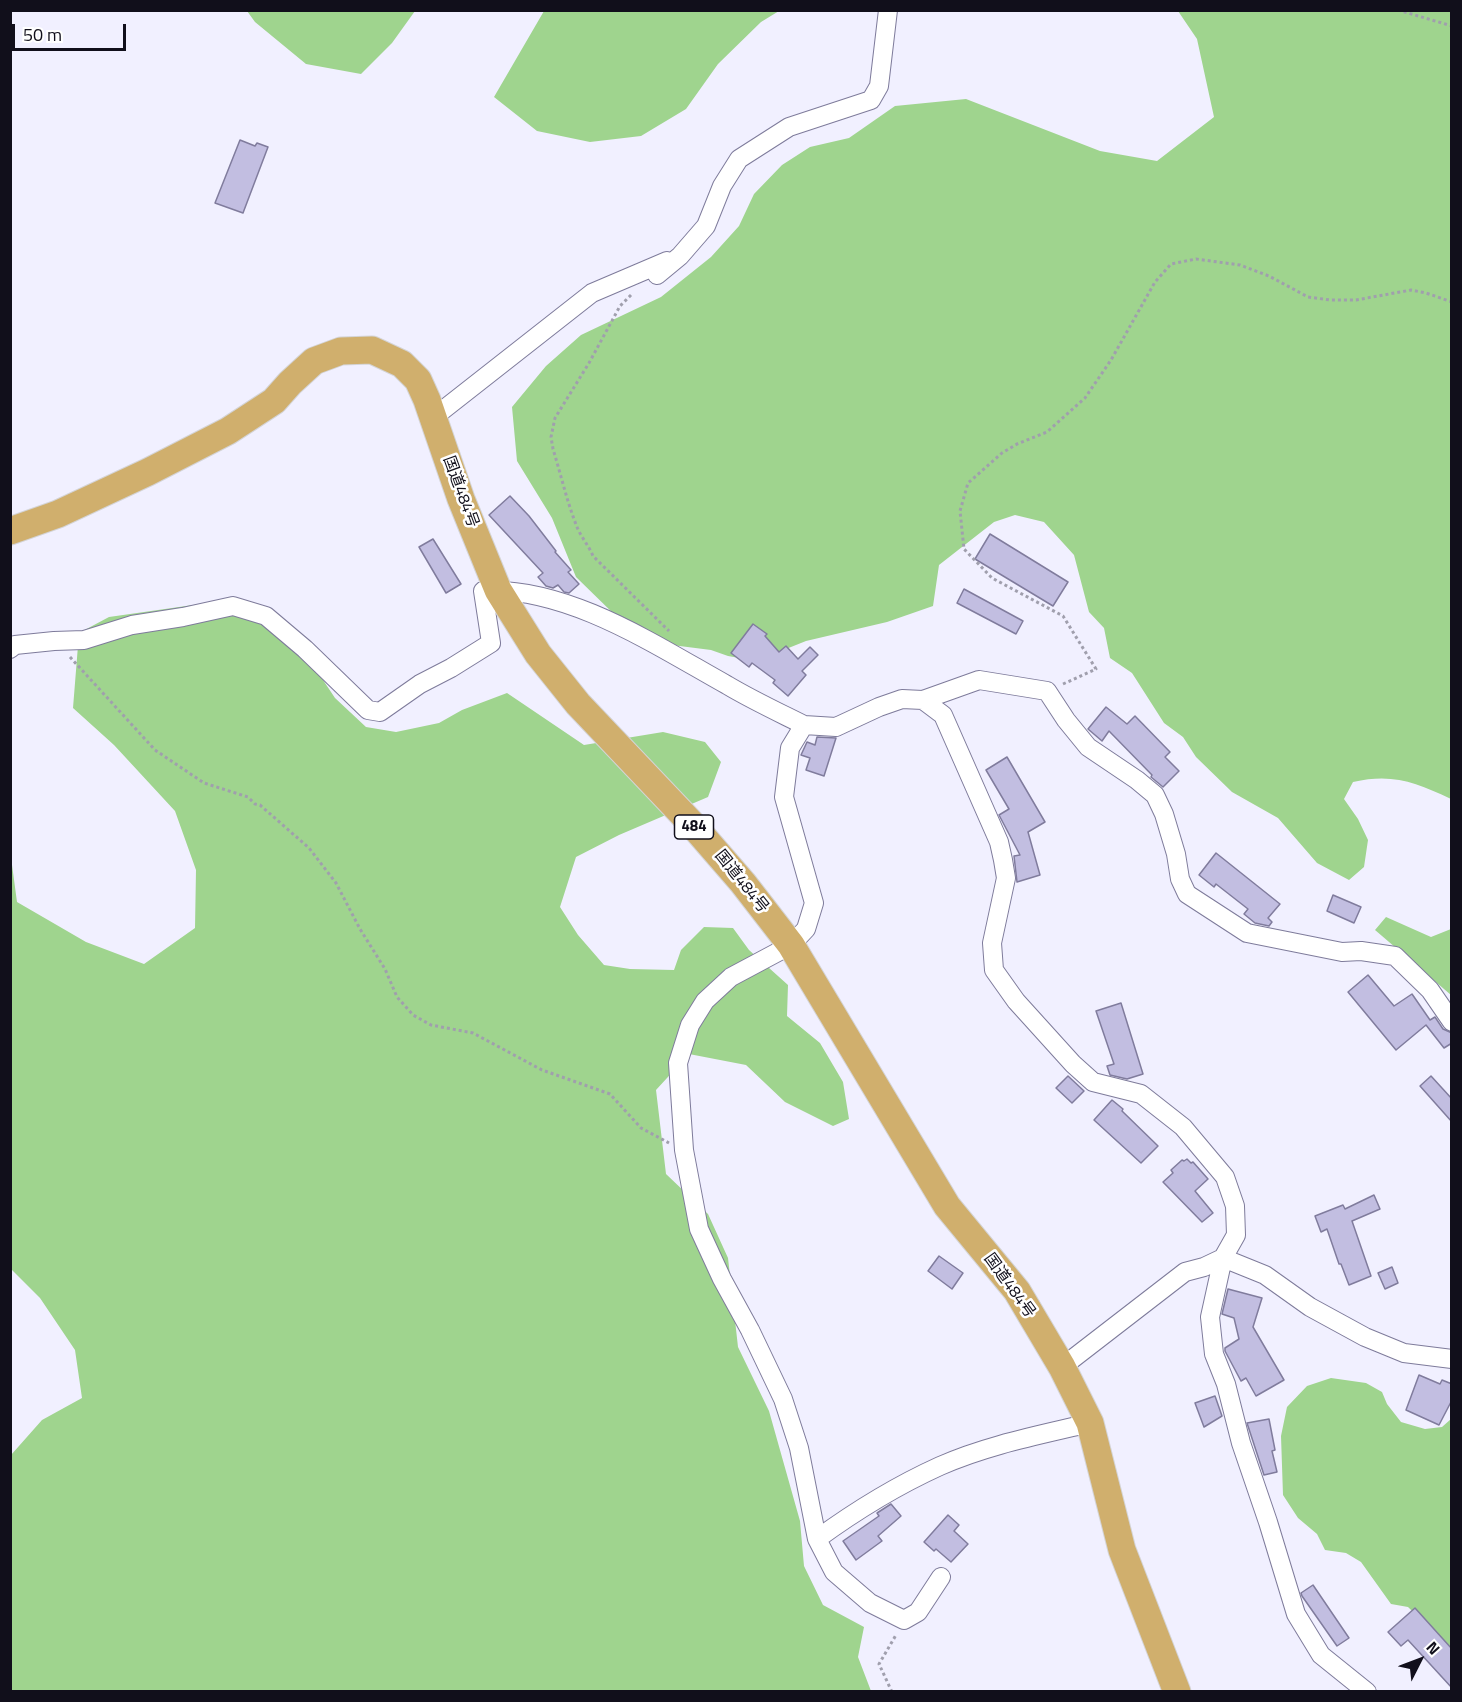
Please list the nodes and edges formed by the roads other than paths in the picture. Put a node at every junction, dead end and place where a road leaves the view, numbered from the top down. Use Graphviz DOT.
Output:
graph roads {
  1 [pos="888,10"];
  2 [pos="680,256"];
  3 [pos="657,275"];
  4 [pos="434,417"];
  5 [pos="10,531"];
  6 [pos="498,590"];
  7 [pos="10,648"];
  8 [pos="924,700"];
  9 [pos="804,725"];
  10 [pos="791,945"];
  11 [pos="1452,1022"];
  12 [pos="1223,1258"];
  13 [pos="1452,1359"];
  14 [pos="1062,1367"];
  15 [pos="1090,1423"];
  16 [pos="817,1539"];
  17 [pos="941,1577"];
  18 [pos="1177,1692"];
  19 [pos="1367,1692"];
  1 -- 2 [label="street"];
  2 -- 3 [label="street"];
  2 -- 4 [label="street"];
  4 -- 5 [label="highway, 国道484号 / 484"];
  4 -- 6 [label="highway, 国道484号 / 484"];
  6 -- 7 [label="street"];
  6 -- 9 [label="street"];
  6 -- 10 [label="highway, 国道484号 / 484"];
  8 -- 9 [label="street"];
  8 -- 11 [label="street"];
  8 -- 12 [label="street"];
  9 -- 10 [label="street"];
  10 -- 14 [label="highway, 国道484号 / 484"];
  10 -- 16 [label="street"];
  12 -- 13 [label="street"];
  12 -- 14 [label="street"];
  12 -- 19 [label="street"];
  14 -- 15 [label="highway, 国道484号 / 484"];
  15 -- 16 [label="street"];
  15 -- 18 [label="highway, 国道484号 / 484"];
  16 -- 17 [label="street"];
}
